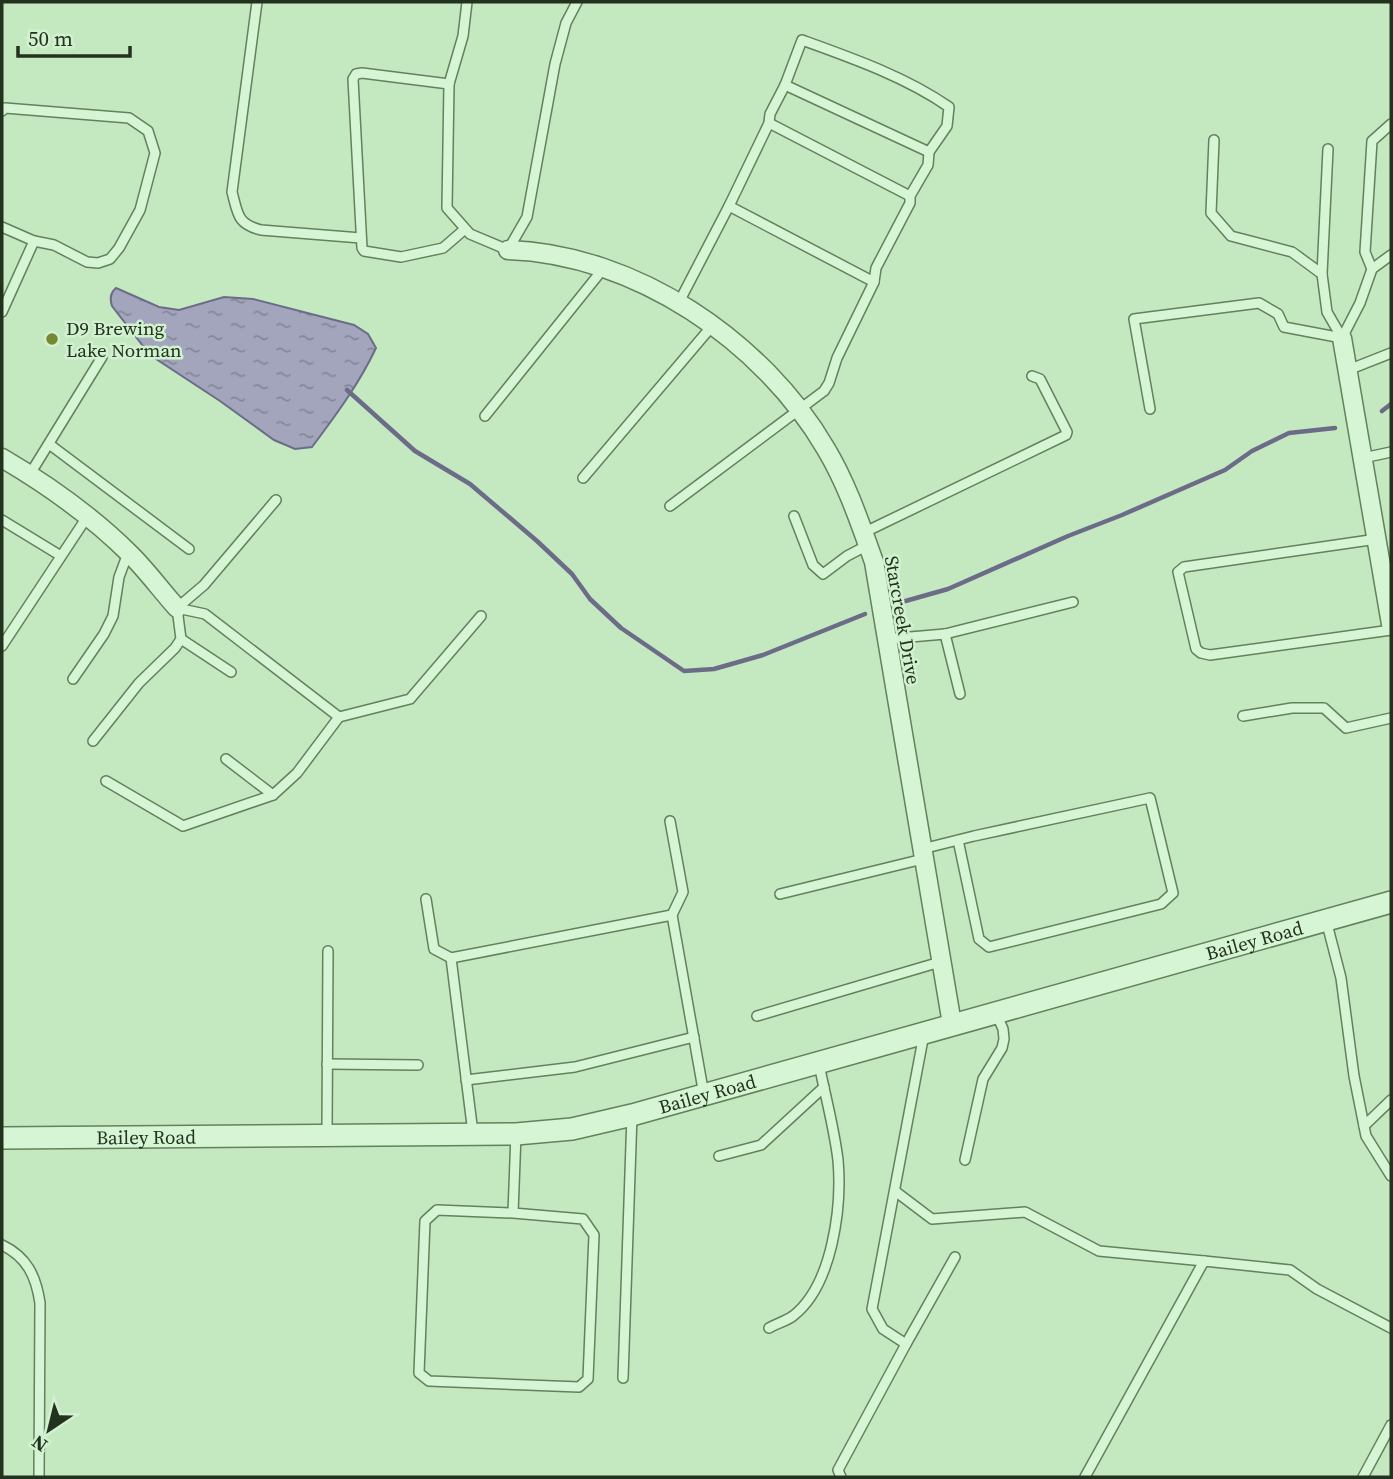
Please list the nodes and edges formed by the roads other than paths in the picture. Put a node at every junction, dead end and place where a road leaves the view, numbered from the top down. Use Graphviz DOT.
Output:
graph roads {
  1 [pos="257,2"];
  2 [pos="467,2"];
  3 [pos="577,2"];
  4 [pos="449,83"];
  5 [pos="785,85"];
  6 [pos="2,111"];
  7 [pos="769,123"];
  8 [pos="1391,124"];
  9 [pos="1214,140"];
  10 [pos="1328,149"];
  11 [pos="929,152"];
  12 [pos="910,196"];
  13 [pos="729,206"];
  14 [pos="2,226"];
  15 [pos="465,229"];
  16 [pos="361,238"];
  17 [pos="34,241"];
  18 [pos="508,250"];
  19 [pos="1391,255"];
  20 [pos="603,269"];
  21 [pos="1372,269"];
  22 [pos="1322,274"];
  23 [pos="874,282"];
  24 [pos="678,303"];
  25 [pos="2,312"];
  26 [pos="712,326"];
  27 [pos="1342,338"];
  28 [pos="1391,353"];
  29 [pos="102,357"];
  30 [pos="1348,370"];
  31 [pos="1032,376"];
  32 [pos="1150,409"];
  33 [pos="800,411"];
  34 [pos="485,416"];
  35 [pos="49,444"];
  36 [pos="1391,452"];
  37 [pos="2,458"];
  38 [pos="1363,458"];
  39 [pos="30,474"];
  40 [pos="583,478"];
  41 [pos="276,500"];
  42 [pos="670,506"];
  43 [pos="794,516"];
  44 [pos="88,517"];
  45 [pos="2,520"];
  46 [pos="865,539"];
  47 [pos="1377,539"];
  48 [pos="189,549"];
  49 [pos="128,553"];
  50 [pos="61,556"];
  51 [pos="1389,597"];
  52 [pos="1073,602"];
  53 [pos="177,608"];
  54 [pos="481,617"];
  55 [pos="1391,624"];
  56 [pos="1391,631"];
  57 [pos="946,634"];
  58 [pos="181,639"];
  59 [pos="887,639"];
  60 [pos="2,646"];
  61 [pos="231,672"];
  62 [pos="73,679"];
  63 [pos="960,694"];
  64 [pos="1243,716"];
  65 [pos="339,717"];
  66 [pos="1391,718"];
  67 [pos="93,741"];
  68 [pos="226,759"];
  69 [pos="106,781"];
  70 [pos="273,795"];
  71 [pos="670,821"];
  72 [pos="958,840"];
  73 [pos="922,854"];
  74 [pos="780,894"];
  75 [pos="426,899"];
  76 [pos="1391,902"];
  77 [pos="672,915"];
  78 [pos="1325,919"];
  79 [pos="328,951"];
  80 [pos="451,958"];
  81 [pos="940,961"];
  82 [pos="996,1013"];
  83 [pos="757,1016"];
  84 [pos="952,1024"];
  85 [pos="925,1032"];
  86 [pos="694,1037"];
  87 [pos="818,1062"];
  88 [pos="327,1063"];
  89 [pos="418,1065"];
  90 [pos="466,1080"];
  91 [pos="824,1087"];
  92 [pos="704,1095"];
  93 [pos="1391,1100"];
  94 [pos="632,1115"];
  95 [pos="1364,1126"];
  96 [pos="516,1134"];
  97 [pos="473,1135"];
  98 [pos="327,1136"];
  99 [pos="2,1138"];
  100 [pos="719,1156"];
  101 [pos="965,1160"];
  102 [pos="1391,1176"];
  103 [pos="895,1191"];
  104 [pos="513,1213"];
  105 [pos="2,1245"];
  106 [pos="955,1256"];
  107 [pos="1203,1261"];
  108 [pos="769,1328"];
  109 [pos="1391,1328"];
  110 [pos="906,1343"];
  111 [pos="623,1378"];
  112 [pos="1391,1426"];
  113 [pos="39,1477"];
  114 [pos="841,1477"];
  115 [pos="1085,1477"];
  116 [pos="1363,1477"];
  1 -- 16 [label="lane"];
  2 -- 4 [label="lane"];
  3 -- 18 [label="lane"];
  4 -- 15 [label="lane"];
  4 -- 16 [label="lane"];
  5 -- 7 [label="lane"];
  5 -- 11 [label="lane"];
  5 -- 11 [label="lane"];
  6 -- 17 [label="lane"];
  7 -- 12 [label="lane"];
  7 -- 13 [label="lane"];
  8 -- 21 [label="lane"];
  9 -- 22 [label="lane"];
  10 -- 22 [label="lane"];
  11 -- 12 [label="lane"];
  12 -- 23 [label="lane"];
  13 -- 23 [label="lane"];
  13 -- 24 [label="lane"];
  14 -- 17 [label="lane"];
  15 -- 16 [label="lane"];
  15 -- 18 [label="lane"];
  17 -- 25 [label="lane"];
  18 -- 20 [label="street, Starcreek Drive"];
  19 -- 21 [label="lane"];
  20 -- 24 [label="street, Starcreek Drive"];
  20 -- 34 [label="lane"];
  21 -- 27 [label="lane"];
  22 -- 27 [label="lane"];
  23 -- 33 [label="lane"];
  24 -- 26 [label="street, Starcreek Drive"];
  26 -- 33 [label="street, Starcreek Drive"];
  26 -- 40 [label="lane"];
  27 -- 30 [label="street"];
  27 -- 32 [label="lane"];
  28 -- 30 [label="lane"];
  29 -- 35 [label="lane"];
  30 -- 38 [label="street"];
  31 -- 46 [label="lane"];
  33 -- 42 [label="lane"];
  33 -- 46 [label="street, Starcreek Drive"];
  35 -- 39 [label="lane"];
  35 -- 48 [label="lane"];
  36 -- 38 [label="lane"];
  37 -- 39 [label="street"];
  38 -- 47 [label="street"];
  39 -- 44 [label="street"];
  41 -- 53 [label="lane"];
  43 -- 46 [label="lane"];
  44 -- 49 [label="street"];
  44 -- 50 [label="lane"];
  45 -- 50 [label="lane"];
  46 -- 59 [label="street, Starcreek Drive"];
  47 -- 51 [label="street"];
  47 -- 56 [label="lane"];
  49 -- 53 [label="street"];
  49 -- 62 [label="lane"];
  50 -- 60 [label="lane"];
  51 -- 55 [label="street"];
  52 -- 57 [label="lane"];
  53 -- 58 [label="lane"];
  53 -- 65 [label="lane"];
  54 -- 65 [label="lane"];
  57 -- 59 [label="lane"];
  57 -- 63 [label="lane"];
  58 -- 61 [label="lane"];
  58 -- 67 [label="lane"];
  59 -- 73 [label="street, Starcreek Drive"];
  64 -- 66 [label="lane"];
  65 -- 70 [label="lane"];
  68 -- 70 [label="lane"];
  69 -- 70 [label="lane"];
  71 -- 77 [label="lane"];
  72 -- 72 [label="lane"];
  72 -- 73 [label="lane"];
  73 -- 74 [label="lane"];
  73 -- 81 [label="street, Starcreek Drive"];
  75 -- 80 [label="lane"];
  76 -- 78 [label="street, Bailey Road"];
  77 -- 80 [label="lane"];
  77 -- 86 [label="lane"];
  78 -- 82 [label="street, Bailey Road"];
  78 -- 95 [label="lane"];
  79 -- 88 [label="lane"];
  80 -- 90 [label="lane"];
  81 -- 83 [label="lane"];
  81 -- 84 [label="street, Starcreek Drive"];
  82 -- 84 [label="street, Bailey Road"];
  82 -- 101 [label="lane"];
  84 -- 85 [label="street, Bailey Road"];
  85 -- 87 [label="street, Bailey Road"];
  85 -- 103 [label="lane"];
  86 -- 90 [label="lane"];
  86 -- 92 [label="lane"];
  87 -- 91 [label="lane"];
  87 -- 92 [label="street, Bailey Road"];
  88 -- 89 [label="lane"];
  88 -- 98 [label="lane"];
  90 -- 97 [label="lane"];
  91 -- 100 [label="lane"];
  91 -- 108 [label="lane"];
  92 -- 94 [label="street, Bailey Road"];
  93 -- 95 [label="lane"];
  94 -- 96 [label="street, Bailey Road"];
  94 -- 111 [label="lane"];
  95 -- 102 [label="lane"];
  96 -- 97 [label="street, Bailey Road"];
  96 -- 104 [label="lane"];
  97 -- 98 [label="street, Bailey Road"];
  98 -- 99 [label="street, Bailey Road"];
  103 -- 107 [label="lane"];
  103 -- 110 [label="lane"];
  104 -- 104 [label="lane"];
  105 -- 113 [label="lane"];
  106 -- 110 [label="lane"];
  107 -- 109 [label="lane"];
  107 -- 115 [label="lane"];
  110 -- 114 [label="lane"];
  112 -- 116 [label="lane"];
}
